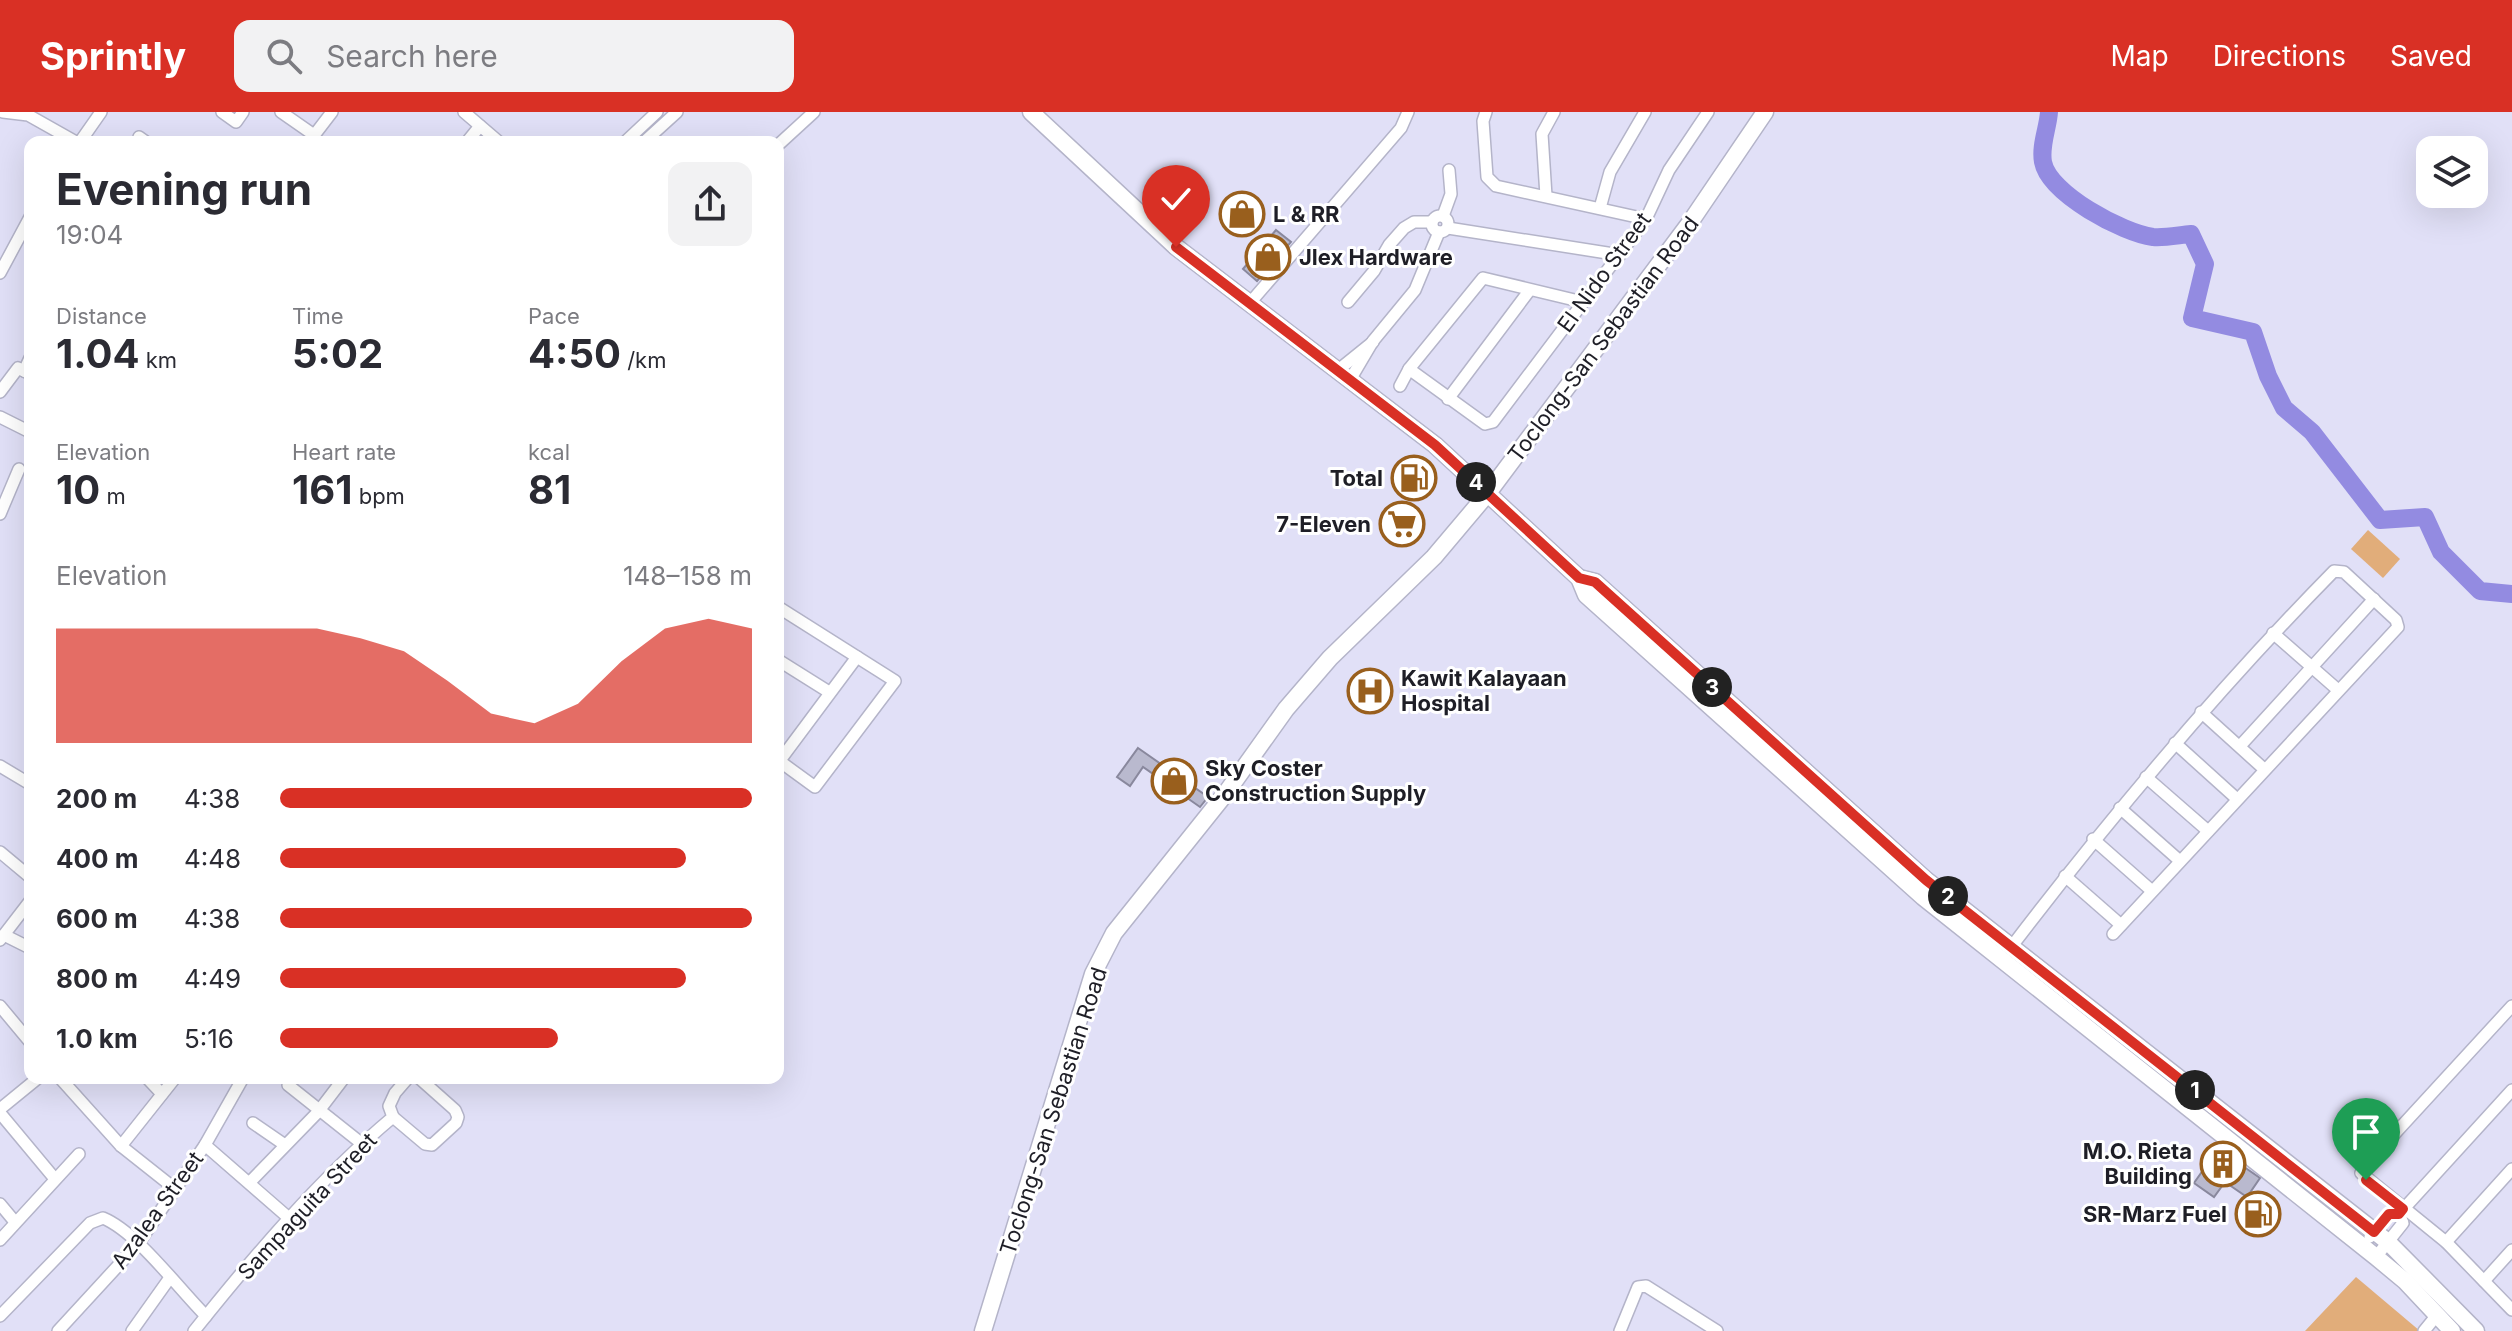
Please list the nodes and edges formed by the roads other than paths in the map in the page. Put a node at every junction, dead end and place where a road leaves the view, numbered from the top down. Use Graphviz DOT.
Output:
graph roads {
  1 [pos="3,112"];
  2 [pos="101,112"];
  3 [pos="222,112"];
  4 [pos="243,112"];
  5 [pos="281,112"];
  6 [pos="332,112"];
  7 [pos="464,112"];
  8 [pos="657,112"];
  9 [pos="677,112"];
  10 [pos="814,112"];
  11 [pos="1031,112"];
  12 [pos="1408,112"];
  13 [pos="1554,112"];
  14 [pos="1645,112"];
  15 [pos="1708,112"];
  16 [pos="1765,112"];
  17 [pos="29,114"];
  18 [pos="1485,116"];
  19 [pos="480,126"];
  20 [pos="68,136"];
  21 [pos="83,136"];
  22 [pos="310,136"];
  23 [pos="314,136"];
  24 [pos="472,136"];
  25 [pos="492,136"];
  26 [pos="631,136"];
  27 [pos="651,136"];
  28 [pos="784,140"];
  29 [pos="1449,170"];
  30 [pos="1546,196"];
  31 [pos="1600,208"];
  32 [pos="1646,219"];
  33 [pos="1440,224"];
  34 [pos="24,228"];
  35 [pos="1620,255"];
  36 [pos="0,273"];
  37 [pos="1529,291"];
  38 [pos="1348,302"];
  39 [pos="1583,302"];
  40 [pos="1249,304"];
  41 [pos="1409,369"];
  42 [pos="24,371"];
  43 [pos="1343,376"];
  44 [pos="1400,386"];
  45 [pos="0,392"];
  46 [pos="1448,399"];
  47 [pos="0,417"];
  48 [pos="24,429"];
  49 [pos="19,469"];
  50 [pos="1488,493"];
  51 [pos="0,514"];
  52 [pos="1579,578"];
  53 [pos="2374,599"];
  54 [pos="784,611"];
  55 [pos="2273,633"];
  56 [pos="857,657"];
  57 [pos="784,664"];
  58 [pos="2311,668"];
  59 [pos="2338,690"];
  60 [pos="829,692"];
  61 [pos="2201,712"];
  62 [pos="2175,743"];
  63 [pos="2240,746"];
  64 [pos="784,753"];
  65 [pos="784,765"];
  66 [pos="0,766"];
  67 [pos="2264,769"];
  68 [pos="2146,777"];
  69 [pos="24,780"];
  70 [pos="2237,799"];
  71 [pos="2120,808"];
  72 [pos="2208,831"];
  73 [pos="2093,839"];
  74 [pos="0,852"];
  75 [pos="2180,861"];
  76 [pos="24,872"];
  77 [pos="2065,876"];
  78 [pos="2152,891"];
  79 [pos="24,909"];
  80 [pos="2,938"];
  81 [pos="24,946"];
  82 [pos="2012,946"];
  83 [pos="0,1006"];
  84 [pos="2512,1006"];
  85 [pos="24,1035"];
  86 [pos="2138,1045"];
  87 [pos="2127,1059"];
  88 [pos="31,1084"];
  89 [pos="65,1084"];
  90 [pos="153,1084"];
  91 [pos="170,1084"];
  92 [pos="240,1084"];
  93 [pos="339,1084"];
  94 [pos="403,1084"];
  95 [pos="426,1084"];
  96 [pos="288,1085"];
  97 [pos="2512,1090"];
  98 [pos="162,1094"];
  99 [pos="0,1111"];
  100 [pos="318,1112"];
  101 [pos="393,1117"];
  102 [pos="253,1123"];
  103 [pos="361,1143"];
  104 [pos="205,1145"];
  105 [pos="285,1145"];
  106 [pos="121,1146"];
  107 [pos="79,1154"];
  108 [pos="2512,1169"];
  109 [pos="55,1179"];
  110 [pos="250,1182"];
  111 [pos="174,1188"];
  112 [pos="0,1204"];
  113 [pos="2401,1211"];
  114 [pos="290,1219"];
  115 [pos="15,1222"];
  116 [pos="2381,1237"];
  117 [pos="0,1240"];
  118 [pos="2446,1242"];
  119 [pos="138,1244"];
  120 [pos="2362,1246"];
  121 [pos="2512,1250"];
  122 [pos="2376,1257"];
  123 [pos="169,1279"];
  124 [pos="2484,1281"];
  125 [pos="2512,1310"];
  126 [pos="2437,1315"];
  127 [pos="0,1316"];
  128 [pos="206,1316"];
  129 [pos="58,1331"];
  130 [pos="132,1331"];
  131 [pos="194,1331"];
  132 [pos="983,1331"];
  133 [pos="1620,1331"];
  134 [pos="1717,1331"];
  135 [pos="2424,1331"];
  136 [pos="2452,1331"];
  137 [pos="2476,1331"];
  1 -- 17 [label="street"];
  2 -- 21 [label="street"];
  3 -- 4 [label="street"];
  5 -- 22 [label="street"];
  6 -- 23 [label="street"];
  7 -- 19 [label="street"];
  8 -- 26 [label="street"];
  9 -- 27 [label="street"];
  10 -- 28 [label="street"];
  11 -- 40 [label="main road"];
  12 -- 40 [label="street"];
  13 -- 30 [label="street"];
  14 -- 31 [label="street"];
  15 -- 32 [label="street, El Nido Street"];
  16 -- 50 [label="main road, Toclong-San Sebastian Road"];
  17 -- 20 [label="street"];
  18 -- 30 [label="street"];
  19 -- 24 [label="street"];
  19 -- 25 [label="street"];
  29 -- 33 [label="street"];
  30 -- 31 [label="street"];
  31 -- 32 [label="street"];
  32 -- 35 [label="street, El Nido Street"];
  33 -- 35 [label="street"];
  33 -- 38 [label="street"];
  33 -- 43 [label="street"];
  34 -- 36 [label="street"];
  35 -- 39 [label="street, El Nido Street"];
  37 -- 39 [label="street"];
  37 -- 41 [label="street"];
  37 -- 46 [label="street"];
  39 -- 46 [label="street, El Nido Street"];
  40 -- 43 [label="main road"];
  41 -- 44 [label="street"];
  41 -- 46 [label="street"];
  42 -- 45 [label="street"];
  43 -- 50 [label="main road"];
  47 -- 48 [label="street"];
  49 -- 51 [label="street"];
  50 -- 52 [label="main road"];
  50 -- 132 [label="main road, Toclong-San Sebastian Road"];
  52 -- 82 [label="main road"];
  52 -- 87 [label="main road"];
  53 -- 55 [label="street"];
  53 -- 58 [label="street"];
  53 -- 59 [label="street"];
  54 -- 56 [label="street"];
  55 -- 58 [label="street"];
  55 -- 61 [label="street"];
  56 -- 60 [label="street"];
  56 -- 65 [label="street"];
  57 -- 60 [label="street"];
  58 -- 59 [label="street"];
  58 -- 63 [label="street"];
  59 -- 67 [label="street"];
  60 -- 64 [label="street"];
  61 -- 62 [label="street"];
  61 -- 63 [label="street"];
  62 -- 68 [label="street"];
  62 -- 70 [label="street"];
  63 -- 67 [label="street"];
  66 -- 69 [label="street"];
  67 -- 70 [label="street"];
  68 -- 71 [label="street"];
  68 -- 72 [label="street"];
  70 -- 72 [label="street"];
  71 -- 73 [label="street"];
  71 -- 75 [label="street"];
  72 -- 75 [label="street"];
  73 -- 77 [label="street"];
  73 -- 78 [label="street"];
  74 -- 76 [label="street"];
  75 -- 78 [label="street"];
  77 -- 78 [label="street"];
  77 -- 82 [label="street"];
  79 -- 80 [label="street"];
  80 -- 81 [label="street"];
  82 -- 86 [label="main road"];
  83 -- 85 [label="street"];
  84 -- 113 [label="street"];
  86 -- 87 [label="main road"];
  86 -- 116 [label="main road"];
  87 -- 120 [label="main road"];
  88 -- 99 [label="street"];
  89 -- 106 [label="street"];
  90 -- 98 [label="street"];
  91 -- 98 [label="street"];
  92 -- 104 [label="street, Azalea Street"];
  93 -- 100 [label="street"];
  94 -- 101 [label="street, Sampaguita Street"];
  95 -- 101 [label="street"];
  96 -- 100 [label="street"];
  97 -- 113 [label="street"];
  98 -- 106 [label="street"];
  99 -- 109 [label="street"];
  100 -- 103 [label="street"];
  100 -- 105 [label="street"];
  101 -- 103 [label="street, Sampaguita Street"];
  102 -- 105 [label="street"];
  103 -- 114 [label="street, Sampaguita Street"];
  104 -- 110 [label="street"];
  104 -- 111 [label="street, Azalea Street"];
  105 -- 110 [label="street"];
  106 -- 111 [label="street"];
  107 -- 109 [label="street"];
  108 -- 118 [label="street"];
  109 -- 115 [label="street"];
  110 -- 114 [label="street"];
  111 -- 119 [label="street, Azalea Street"];
  112 -- 115 [label="street"];
  113 -- 116 [label="street"];
  113 -- 116 [label="street"];
  113 -- 118 [label="street"];
  114 -- 128 [label="street, Sampaguita Street"];
  115 -- 117 [label="street"];
  116 -- 120 [label="street"];
  116 -- 122 [label="street"];
  116 -- 137 [label="main road"];
  118 -- 124 [label="street"];
  119 -- 123 [label="street"];
  119 -- 127 [label="street"];
  119 -- 129 [label="street, Azalea Street"];
  120 -- 122 [label="main road"];
  121 -- 124 [label="street"];
  122 -- 126 [label="main road"];
  123 -- 128 [label="street"];
  123 -- 130 [label="street"];
  124 -- 125 [label="street"];
  126 -- 135 [label="street"];
  126 -- 136 [label="main road"];
  128 -- 131 [label="street, Sampaguita Street"];
  133 -- 134 [label="street"];
}
